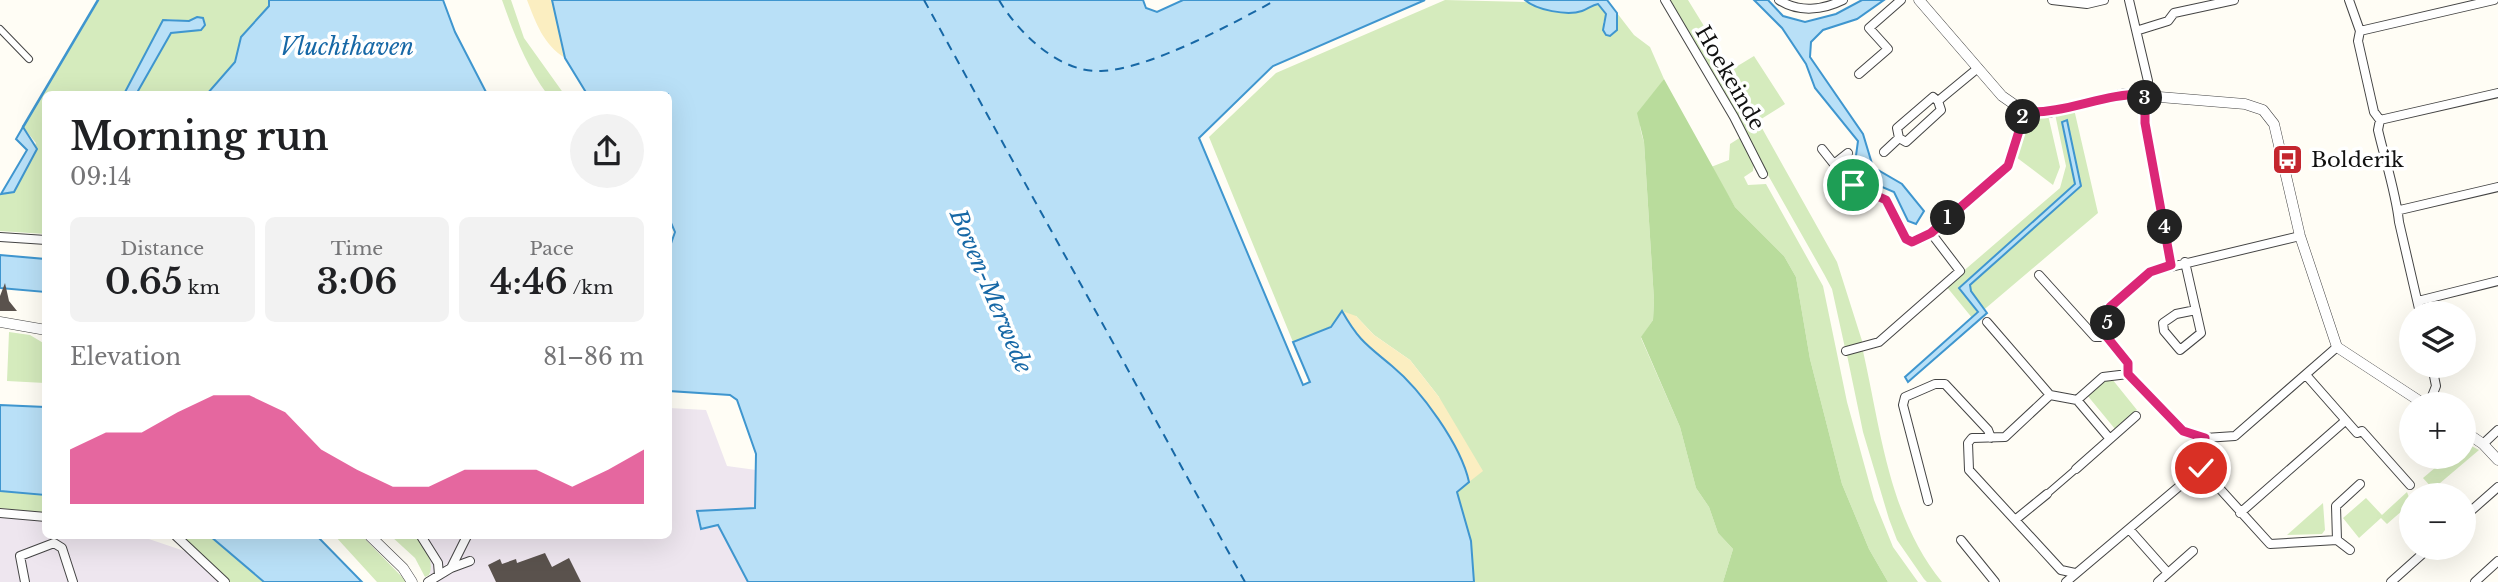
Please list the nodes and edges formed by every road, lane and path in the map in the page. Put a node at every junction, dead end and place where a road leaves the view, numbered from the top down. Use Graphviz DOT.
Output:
graph roads {
  1 [pos="1665,0"];
  2 [pos="1779,0"];
  3 [pos="1843,0"];
  4 [pos="1901,0"];
  5 [pos="1919,0"];
  6 [pos="2052,0"];
  7 [pos="2105,0"];
  8 [pos="2129,0"];
  9 [pos="2234,0"];
  10 [pos="2349,0"];
  11 [pos="2494,0"];
  12 [pos="0,29"];
  13 [pos="2138,30"];
  14 [pos="2360,31"];
  15 [pos="30,59"];
  16 [pos="1978,68"];
  17 [pos="1859,74"];
  18 [pos="2498,93"];
  19 [pos="2145,94"];
  20 [pos="1938,101"];
  21 [pos="2025,112"];
  22 [pos="2380,120"];
  23 [pos="1899,138"];
  24 [pos="1822,149"];
  25 [pos="1884,152"];
  26 [pos="1848,153"];
  27 [pos="1834,164"];
  28 [pos="1763,174"];
  29 [pos="2498,187"];
  30 [pos="2400,210"];
  31 [pos="1931,233"];
  32 [pos="2300,236"];
  33 [pos="0,237"];
  34 [pos="42,240"];
  35 [pos="2185,262"];
  36 [pos="2171,265"];
  37 [pos="2039,275"];
  38 [pos="2498,281"];
  39 [pos="2418,301"];
  40 [pos="2196,310"];
  41 [pos="1987,322"];
  42 [pos="0,323"];
  43 [pos="42,329"];
  44 [pos="2107,337"];
  45 [pos="2337,347"];
  46 [pos="1846,351"];
  47 [pos="2128,374"];
  48 [pos="2306,375"];
  49 [pos="2408,392"];
  50 [pos="2050,395"];
  51 [pos="2077,400"];
  52 [pos="2136,416"];
  53 [pos="2345,421"];
  54 [pos="2498,430"];
  55 [pos="1991,438"];
  56 [pos="2205,438"];
  57 [pos="2110,439"];
  58 [pos="2476,439"];
  59 [pos="2483,444"];
  60 [pos="2498,460"];
  61 [pos="2201,468"];
  62 [pos="2076,469"];
  63 [pos="2408,483"];
  64 [pos="2360,484"];
  65 [pos="2498,487"];
  66 [pos="2047,494"];
  67 [pos="1928,501"];
  68 [pos="2476,506"];
  69 [pos="0,513"];
  70 [pos="2240,513"];
  71 [pos="42,517"];
  72 [pos="2015,520"];
  73 [pos="2129,529"];
  74 [pos="179,539"];
  75 [pos="373,539"];
  76 [pos="423,539"];
  77 [pos="466,539"];
  78 [pos="1961,540"];
  79 [pos="2337,540"];
  80 [pos="2350,550"];
  81 [pos="2193,551"];
  82 [pos="2416,560"];
  83 [pos="470,561"];
  84 [pos="2498,561"];
  85 [pos="451,568"];
  86 [pos="2076,573"];
  87 [pos="2168,573"];
  88 [pos="439,575"];
  89 [pos="25,582"];
  90 [pos="73,582"];
  91 [pos="225,582"];
  92 [pos="412,582"];
  93 [pos="429,582"];
  94 [pos="1995,582"];
  95 [pos="2066,582"];
  96 [pos="2158,582"];
  97 [pos="2391,582"];
  98 [pos="2474,582"];
  1 -- 28 [label="street, Hoekeinde"];
  2 -- 3 [label="street"];
  4 -- 17 [label="street"];
  5 -- 16 [label="street"];
  6 -- 7 [label="street"];
  8 -- 13 [label="street"];
  9 -- 13 [label="street"];
  10 -- 14 [label="street"];
  11 -- 14 [label="street"];
  12 -- 15 [label="street"];
  13 -- 19 [label="street"];
  14 -- 22 [label="street"];
  16 -- 20 [label="street"];
  16 -- 21 [label="street"];
  18 -- 22 [label="street"];
  19 -- 21 [label="street"];
  19 -- 32 [label="street"];
  19 -- 36 [label="street"];
  20 -- 23 [label="street"];
  20 -- 23 [label="street"];
  21 -- 31 [label="street"];
  22 -- 30 [label="street"];
  23 -- 25 [label="street"];
  24 -- 27 [label="street"];
  26 -- 27 [label="street"];
  27 -- 31 [label="street"];
  29 -- 30 [label="street"];
  30 -- 39 [label="street"];
  31 -- 46 [label="street"];
  32 -- 35 [label="street"];
  32 -- 45 [label="street"];
  33 -- 34 [label="street"];
  35 -- 36 [label="street"];
  35 -- 40 [label="street"];
  36 -- 44 [label="street"];
  37 -- 44 [label="street"];
  38 -- 39 [label="street"];
  40 -- 40 [label="street"];
  41 -- 50 [label="street"];
  42 -- 43 [label="street"];
  44 -- 47 [label="street"];
  45 -- 48 [label="street"];
  45 -- 49 [label="street"];
  47 -- 51 [label="street"];
  47 -- 56 [label="street"];
  48 -- 53 [label="street"];
  48 -- 56 [label="street"];
  50 -- 51 [label="street"];
  50 -- 55 [label="street"];
  51 -- 57 [label="street"];
  52 -- 57 [label="street"];
  53 -- 63 [label="street"];
  53 -- 70 [label="street"];
  54 -- 59 [label="street"];
  55 -- 67 [label="street"];
  55 -- 72 [label="street"];
  56 -- 61 [label="street"];
  57 -- 62 [label="street"];
  58 -- 59 [label="street"];
  59 -- 60 [label="street"];
  61 -- 70 [label="street"];
  61 -- 73 [label="street"];
  62 -- 66 [label="street"];
  64 -- 79 [label="street"];
  65 -- 68 [label="street"];
  66 -- 72 [label="street"];
  69 -- 71 [label="street"];
  70 -- 79 [label="street"];
  72 -- 86 [label="street"];
  73 -- 86 [label="street"];
  73 -- 87 [label="street"];
  74 -- 91 [label="street"];
  75 -- 92 [label="street"];
  76 -- 88 [label="street"];
  77 -- 85 [label="street"];
  78 -- 94 [label="street"];
  79 -- 80 [label="street"];
  81 -- 87 [label="street"];
  82 -- 97 [label="street"];
  83 -- 85 [label="street"];
  84 -- 98 [label="street"];
  85 -- 88 [label="street"];
  86 -- 95 [label="street"];
  87 -- 96 [label="street"];
  88 -- 93 [label="street"];
  89 -- 90 [label="street"];
}
